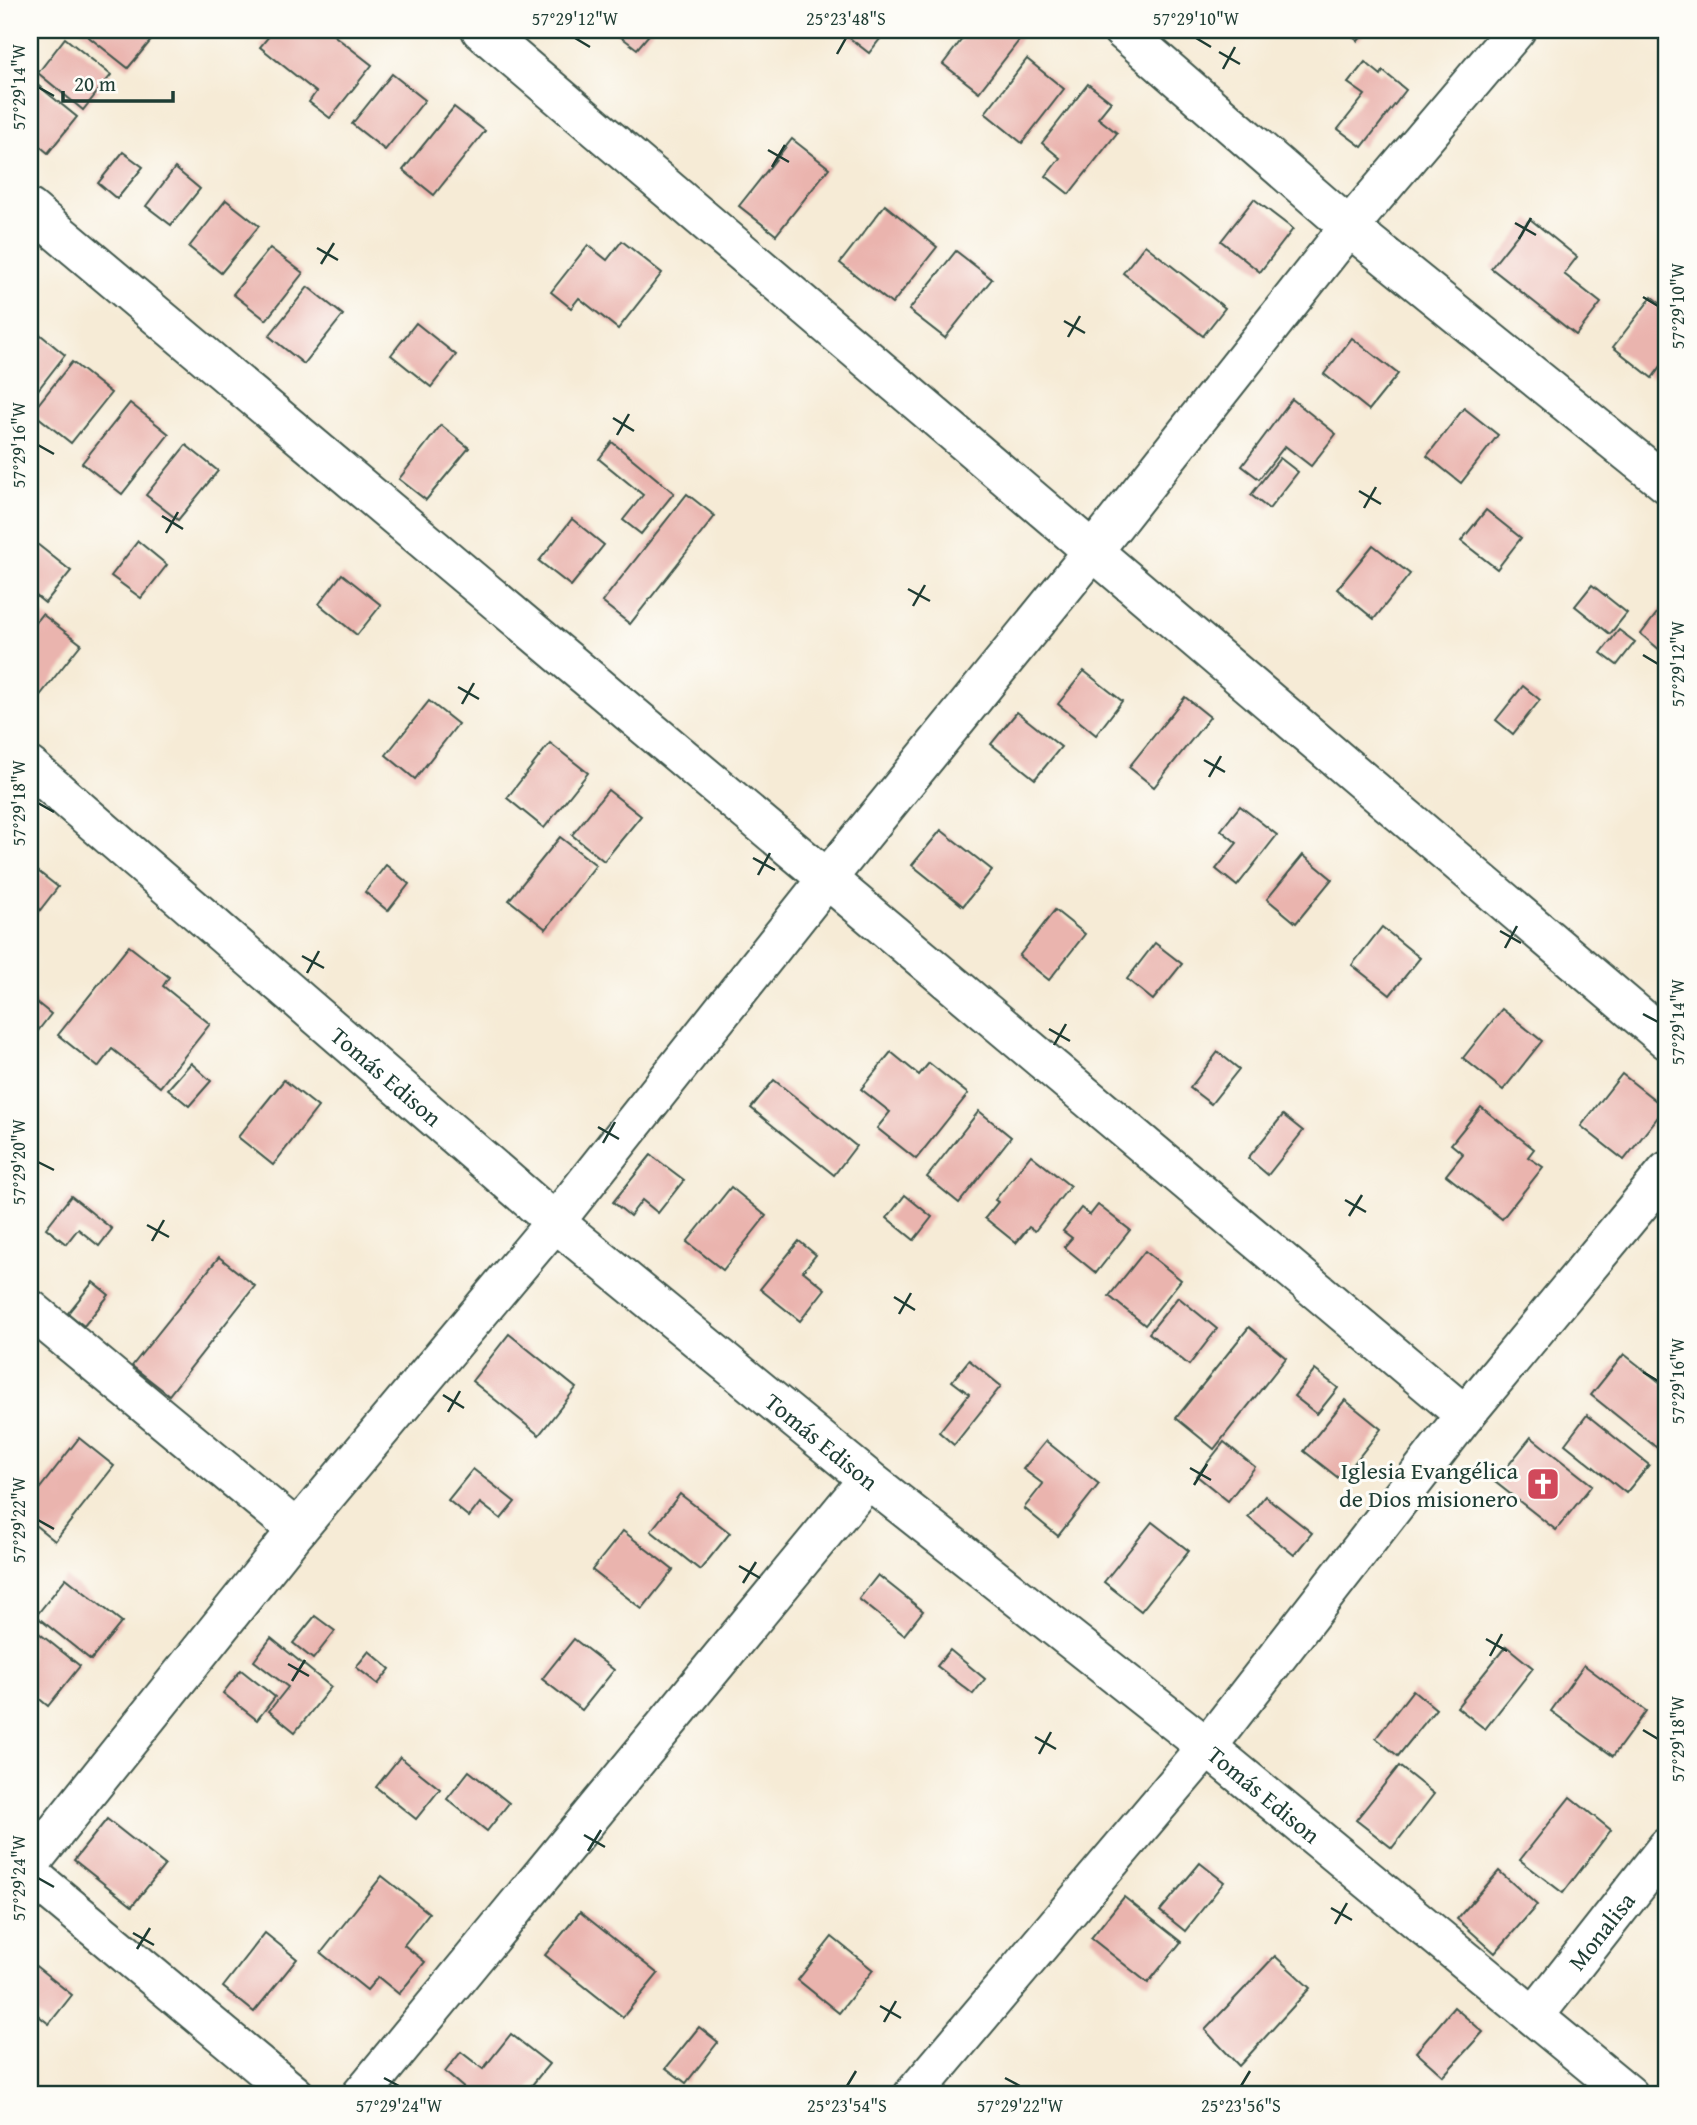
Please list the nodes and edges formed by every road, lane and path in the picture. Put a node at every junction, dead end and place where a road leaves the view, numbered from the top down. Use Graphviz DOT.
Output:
graph roads {
  1 [pos="481,30"];
  2 [pos="1122,30"];
  3 [pos="1516,30"];
  4 [pos="30,209"];
  5 [pos="1349,227"];
  6 [pos="1667,484"];
  7 [pos="1094,550"];
  8 [pos="30,767"];
  9 [pos="826,880"];
  10 [pos="1667,1040"];
  11 [pos="1667,1171"];
  12 [pos="555,1222"];
  13 [pos="30,1308"];
  14 [pos="1465,1415"];
  15 [pos="868,1479"];
  16 [pos="297,1530"];
  17 [pos="1208,1747"];
  18 [pos="1667,1847"];
  19 [pos="30,1864"];
  20 [pos="30,1874"];
  21 [pos="1535,2015"];
  22 [pos="930,2089"];
  23 [pos="295,2095"];
  24 [pos="361,2095"];
  25 [pos="1629,2095"];
  1 -- 7 [label="street"];
  2 -- 5 [label="street"];
  3 -- 5 [label="street"];
  4 -- 9 [label="street"];
  5 -- 6 [label="street"];
  5 -- 7 [label="street"];
  7 -- 9 [label="street"];
  7 -- 10 [label="street"];
  8 -- 12 [label="street, Tomás Edison"];
  9 -- 12 [label="street"];
  9 -- 14 [label="street"];
  11 -- 14 [label="street"];
  12 -- 15 [label="street, Tomás Edison"];
  12 -- 16 [label="street"];
  13 -- 16 [label="street"];
  14 -- 17 [label="street"];
  15 -- 17 [label="street, Tomás Edison"];
  15 -- 24 [label="street"];
  16 -- 19 [label="street"];
  17 -- 21 [label="street, Tomás Edison"];
  17 -- 22 [label="street"];
  18 -- 21 [label="street, Monalisa"];
  20 -- 23 [label="street"];
  21 -- 25 [label="street, Tomás Edison"];
}
